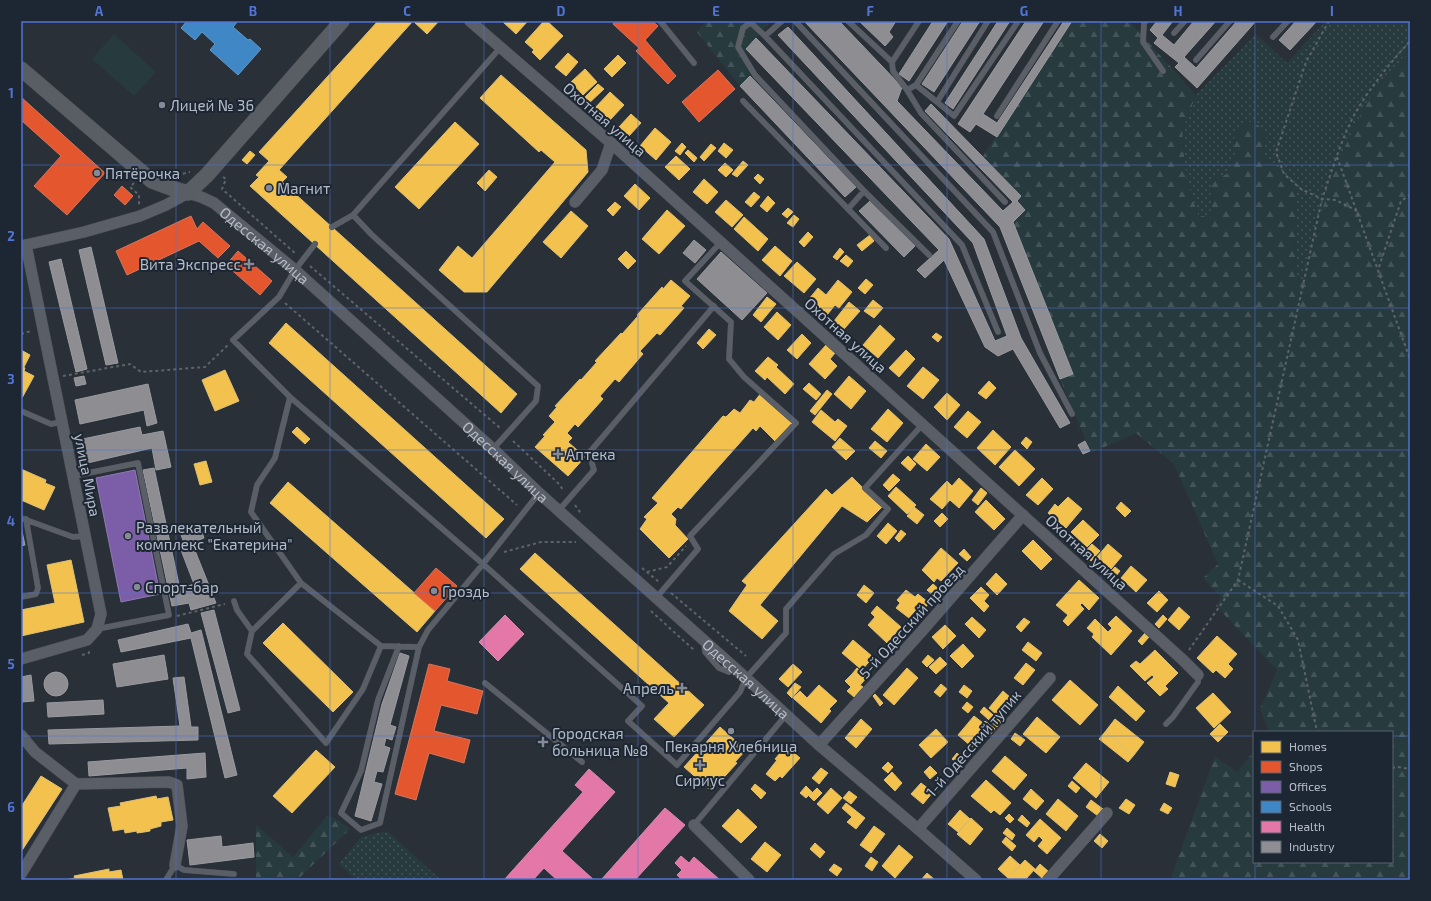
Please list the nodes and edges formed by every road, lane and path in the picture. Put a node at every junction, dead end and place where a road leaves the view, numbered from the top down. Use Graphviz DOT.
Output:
graph roads {
  1 [pos="342,21"];
  2 [pos="470,21"];
  3 [pos="660,21"];
  4 [pos="782,21"];
  5 [pos="795,21"];
  6 [pos="848,21"];
  7 [pos="919,21"];
  8 [pos="958,21"];
  9 [pos="988,21"];
  10 [pos="1058,21"];
  11 [pos="1146,21"];
  12 [pos="1185,21"];
  13 [pos="1230,21"];
  14 [pos="1288,21"];
  15 [pos="1329,21"];
  16 [pos="750,22"];
  17 [pos="1017,23"];
  18 [pos="1174,34"];
  19 [pos="765,36"];
  20 [pos="1273,37"];
  21 [pos="1410,41"];
  22 [pos="500,48"];
  23 [pos="1196,60"];
  24 [pos="892,62"];
  25 [pos="694,63"];
  26 [pos="21,69"];
  27 [pos="1163,71"];
  28 [pos="916,86"];
  29 [pos="907,90"];
  30 [pos="743,101"];
  31 [pos="937,102"];
  32 [pos="997,116"];
  33 [pos="611,143"];
  34 [pos="1337,156"];
  35 [pos="864,191"];
  36 [pos="188,193"];
  37 [pos="1410,195"];
  38 [pos="1322,199"];
  39 [pos="575,202"];
  40 [pos="1005,202"];
  41 [pos="848,209"];
  42 [pos="1358,211"];
  43 [pos="353,215"];
  44 [pos="332,227"];
  45 [pos="721,242"];
  46 [pos="315,244"];
  47 [pos="24,245"];
  48 [pos="886,248"];
  49 [pos="929,255"];
  50 [pos="1378,268"];
  51 [pos="295,270"];
  52 [pos="279,297"];
  53 [pos="714,306"];
  54 [pos="35,331"];
  55 [pos="998,332"];
  56 [pos="21,334"];
  57 [pos="233,340"];
  58 [pos="1410,359"];
  59 [pos="53,378"];
  60 [pos="290,397"];
  61 [pos="21,411"];
  62 [pos="1072,414"];
  63 [pos="62,422"];
  64 [pos="923,424"];
  65 [pos="493,449"];
  66 [pos="73,476"];
  67 [pos="539,493"];
  68 [pos="559,510"];
  69 [pos="524,512"];
  70 [pos="1024,515"];
  71 [pos="23,518"];
  72 [pos="85,536"];
  73 [pos="570,537"];
  74 [pos="692,539"];
  75 [pos="488,556"];
  76 [pos="483,564"];
  77 [pos="647,572"];
  78 [pos="1238,580"];
  79 [pos="301,583"];
  80 [pos="21,597"];
  81 [pos="656,598"];
  82 [pos="234,601"];
  83 [pos="646,606"];
  84 [pos="180,616"];
  85 [pos="97,629"];
  86 [pos="252,631"];
  87 [pos="87,640"];
  88 [pos="382,646"];
  89 [pos="399,646"];
  90 [pos="419,647"];
  91 [pos="82,655"];
  92 [pos="699,655"];
  93 [pos="21,659"];
  94 [pos="1183,660"];
  95 [pos="1198,676"];
  96 [pos="746,678"];
  97 [pos="1050,678"];
  98 [pos="485,683"];
  99 [pos="786,715"];
  100 [pos="1166,724"];
  101 [pos="1318,731"];
  102 [pos="21,735"];
  103 [pos="819,745"];
  104 [pos="582,762"];
  105 [pos="1393,768"];
  106 [pos="1410,769"];
  107 [pos="76,784"];
  108 [pos="1107,813"];
  109 [pos="694,825"];
  110 [pos="918,829"];
  111 [pos="175,865"];
  112 [pos="21,874"];
  113 [pos="234,874"];
  114 [pos="166,880"];
  115 [pos="749,880"];
  116 [pos="976,880"];
  117 [pos="1048,880"];
  1 -- 36 [label="street"];
  2 -- 22 [label="street, Охотная улица"];
  3 -- 25 [label="lane"];
  4 -- 19 [label="lane"];
  5 -- 62 [label="lane"];
  6 -- 24 [label="lane"];
  7 -- 24 [label="lane"];
  8 -- 28 [label="lane"];
  9 -- 31 [label="lane"];
  10 -- 32 [label="lane"];
  11 -- 27 [label="lane"];
  12 -- 18 [label="lane"];
  13 -- 23 [label="lane"];
  14 -- 20 [label="lane"];
  15 -- 38 [label="path"];
  16 -- 19 [label="lane"];
  16 -- 35 [label="lane"];
  17 -- 31 [label="lane"];
  19 -- 55 [label="lane"];
  21 -- 34 [label="path"];
  22 -- 33 [label="street, Охотная улица"];
  22 -- 43 [label="lane"];
  24 -- 29 [label="lane"];
  26 -- 36 [label="street, Одесская улица"];
  28 -- 29 [label="lane"];
  28 -- 31 [label="lane"];
  29 -- 40 [label="lane"];
  30 -- 41 [label="lane"];
  33 -- 39 [label="street"];
  33 -- 45 [label="street, Охотная улица"];
  34 -- 38 [label="path"];
  34 -- 42 [label="path"];
  35 -- 41 [label="lane"];
  35 -- 49 [label="lane"];
  36 -- 47 [label="street"];
  36 -- 51 [label="street, Одесская улица"];
  37 -- 50 [label="path"];
  38 -- 42 [label="path"];
  38 -- 78 [label="path"];
  41 -- 48 [label="lane"];
  42 -- 50 [label="path"];
  43 -- 44 [label="lane"];
  43 -- 65 [label="lane"];
  45 -- 53 [label="lane"];
  45 -- 64 [label="street, Охотная улица"];
  46 -- 51 [label="lane"];
  47 -- 59 [label="street, улица Мира"];
  50 -- 58 [label="path"];
  51 -- 52 [label="lane"];
  51 -- 65 [label="street, Одесская улица"];
  52 -- 57 [label="lane"];
  52 -- 69 [label="path"];
  53 -- 68 [label="lane"];
  53 -- 74 [label="lane"];
  54 -- 56 [label="path"];
  57 -- 59 [label="path"];
  57 -- 60 [label="lane"];
  59 -- 63 [label="street, улица Мира"];
  60 -- 76 [label="lane"];
  60 -- 79 [label="lane"];
  61 -- 63 [label="lane"];
  63 -- 66 [label="street, улица Мира"];
  64 -- 70 [label="street, Охотная улица"];
  64 -- 96 [label="lane"];
  65 -- 67 [label="street, Одесская улица"];
  66 -- 72 [label="street, улица Мира"];
  66 -- 85 [label="lane"];
  67 -- 68 [label="street, Одесская улица"];
  67 -- 69 [label="lane"];
  68 -- 81 [label="street, Одесская улица"];
  69 -- 75 [label="lane"];
  70 -- 94 [label="street, Охотная улица"];
  70 -- 103 [label="street, 5-й Одесский проезд"];
  71 -- 72 [label="lane"];
  71 -- 80 [label="lane"];
  72 -- 85 [label="street, улица Мира"];
  73 -- 75 [label="path"];
  74 -- 77 [label="path"];
  74 -- 81 [label="lane"];
  75 -- 76 [label="lane"];
  76 -- 90 [label="lane"];
  76 -- 96 [label="lane"];
  78 -- 94 [label="path"];
  78 -- 101 [label="path"];
  79 -- 86 [label="lane"];
  79 -- 88 [label="lane"];
  81 -- 96 [label="street, Одесская улица"];
  82 -- 84 [label="path"];
  82 -- 86 [label="lane"];
  83 -- 92 [label="path"];
  85 -- 87 [label="street"];
  86 -- 88 [label="lane"];
  87 -- 91 [label="path"];
  87 -- 93 [label="street"];
  88 -- 89 [label="lane"];
  89 -- 90 [label="lane"];
  89 -- 90 [label="lane"];
  94 -- 95 [label="street, Охотная улица"];
  95 -- 100 [label="lane"];
  96 -- 99 [label="street, Одесская улица"];
  97 -- 110 [label="street, 1-й Одесский тупик"];
  98 -- 104 [label="lane"];
  99 -- 103 [label="street, Одесская улица"];
  99 -- 109 [label="lane"];
  102 -- 107 [label="street"];
  103 -- 110 [label="street, Одесская улица"];
  105 -- 106 [label="path"];
  107 -- 111 [label="street"];
  107 -- 112 [label="street"];
  108 -- 117 [label="street"];
  109 -- 115 [label="street"];
  110 -- 116 [label="street, Одесская улица"];
  111 -- 113 [label="lane"];
  111 -- 114 [label="lane"];
}
